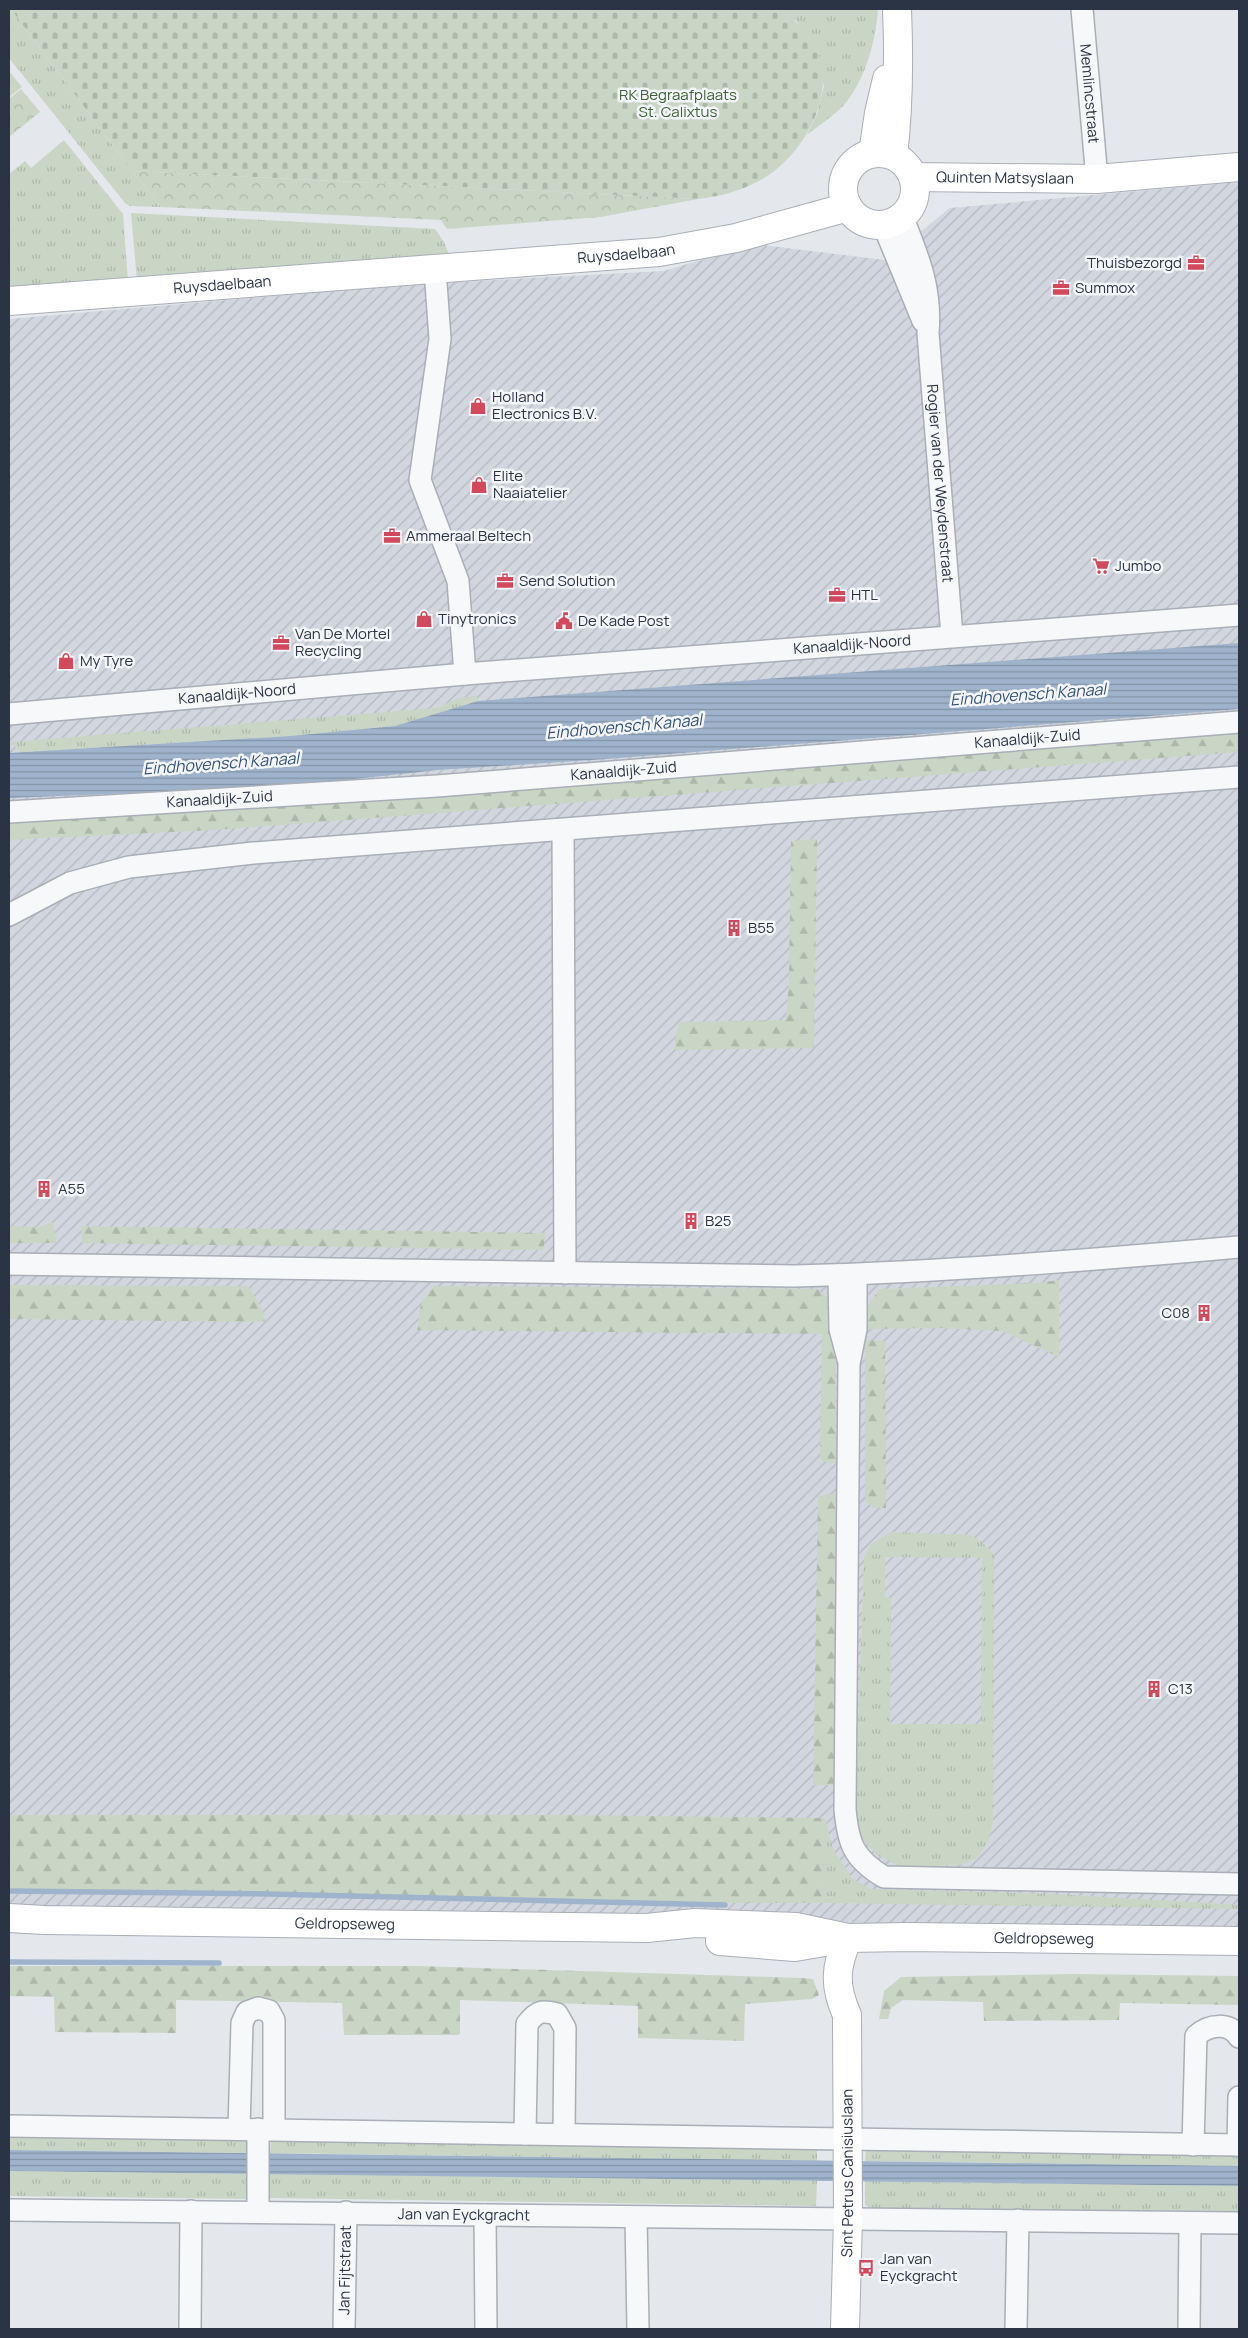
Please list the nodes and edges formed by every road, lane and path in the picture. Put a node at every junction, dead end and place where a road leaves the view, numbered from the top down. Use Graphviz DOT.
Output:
graph roads {
  1 [pos="897,9"];
  2 [pos="1082,9"];
  3 [pos="883,154"];
  4 [pos="1239,167"];
  5 [pos="1097,179"];
  6 [pos="846,196"];
  7 [pos="903,203"];
  8 [pos="435,269"];
  9 [pos="9,301"];
  10 [pos="1239,615"];
  11 [pos="952,636"];
  12 [pos="465,674"];
  13 [pos="9,714"];
  14 [pos="1239,722"];
  15 [pos="1239,777"];
  16 [pos="9,812"];
  17 [pos="563,830"];
  18 [pos="9,915"];
  19 [pos="1239,1247"];
  20 [pos="9,1264"];
  21 [pos="565,1273"];
  22 [pos="847,1275"];
  23 [pos="1239,1884"];
  24 [pos="9,1918"];
  25 [pos="44,1920"];
  26 [pos="9,1925"];
  27 [pos="848,1938"];
  28 [pos="1239,1941"];
  29 [pos="1239,2037"];
  30 [pos="1239,2097"];
  31 [pos="9,2126"];
  32 [pos="257,2132"];
  33 [pos="525,2134"];
  34 [pos="564,2134"];
  35 [pos="1239,2144"];
  36 [pos="1193,2145"];
  37 [pos="847,2146"];
  38 [pos="258,2205"];
  39 [pos="847,2208"];
  40 [pos="9,2210"];
  41 [pos="191,2211"];
  42 [pos="346,2212"];
  43 [pos="485,2215"];
  44 [pos="636,2217"];
  45 [pos="1018,2220"];
  46 [pos="1239,2223"];
  47 [pos="1190,2224"];
  48 [pos="190,2329"];
  49 [pos="344,2329"];
  50 [pos="486,2329"];
  51 [pos="638,2329"];
  52 [pos="845,2329"];
  53 [pos="1016,2329"];
  54 [pos="1188,2329"];
  1 -- 3 [label="main road"];
  2 -- 5 [label="street, Memlincstraat"];
  3 -- 6 [label="main road"];
  3 -- 7 [label="main road"];
  4 -- 5 [label="main road, Quinten Matsyslaan"];
  5 -- 7 [label="main road, Quinten Matsyslaan"];
  6 -- 7 [label="main road"];
  6 -- 8 [label="main road, Ruysdaelbaan"];
  7 -- 11 [label="street, Rogier van der Weydenstraat"];
  8 -- 9 [label="main road, Ruysdaelbaan"];
  8 -- 12 [label="street"];
  10 -- 11 [label="street, Kanaaldijk-Noord"];
  11 -- 12 [label="street, Kanaaldijk-Noord"];
  12 -- 13 [label="street, Kanaaldijk-Noord"];
  14 -- 16 [label="street, Kanaaldijk-Zuid"];
  15 -- 17 [label="street"];
  17 -- 18 [label="street"];
  17 -- 21 [label="street"];
  19 -- 22 [label="street"];
  20 -- 21 [label="street"];
  21 -- 22 [label="street"];
  22 -- 23 [label="street"];
  24 -- 25 [label="main road, Geldropseweg"];
  25 -- 26 [label="main road, Geldropseweg"];
  25 -- 27 [label="main road, Geldropseweg"];
  27 -- 28 [label="main road, Geldropseweg"];
  27 -- 37 [label="main road, Sint Petrus Canisiuslaan"];
  29 -- 36 [label="street"];
  30 -- 35 [label="street"];
  31 -- 32 [label="street"];
  32 -- 33 [label="street"];
  32 -- 38 [label="street"];
  33 -- 34 [label="street"];
  33 -- 34 [label="street"];
  34 -- 37 [label="street"];
  35 -- 36 [label="street"];
  36 -- 37 [label="street"];
  37 -- 39 [label="main road, Sint Petrus Canisiuslaan"];
  38 -- 41 [label="street, Jan van Eyckgracht"];
  38 -- 42 [label="street, Jan van Eyckgracht"];
  39 -- 44 [label="street, Jan van Eyckgracht"];
  39 -- 45 [label="street, Jan van Eyckgracht"];
  39 -- 52 [label="main road, Sint Petrus Canisiuslaan"];
  40 -- 41 [label="street, Jan van Eyckgracht"];
  41 -- 48 [label="street"];
  42 -- 43 [label="street, Jan van Eyckgracht"];
  42 -- 49 [label="street, Jan Fijtstraat"];
  43 -- 44 [label="street, Jan van Eyckgracht"];
  43 -- 50 [label="street"];
  44 -- 51 [label="street"];
  45 -- 47 [label="street, Jan van Eyckgracht"];
  45 -- 53 [label="street"];
  46 -- 47 [label="street, Jan van Eyckgracht"];
  47 -- 54 [label="street"];
}
